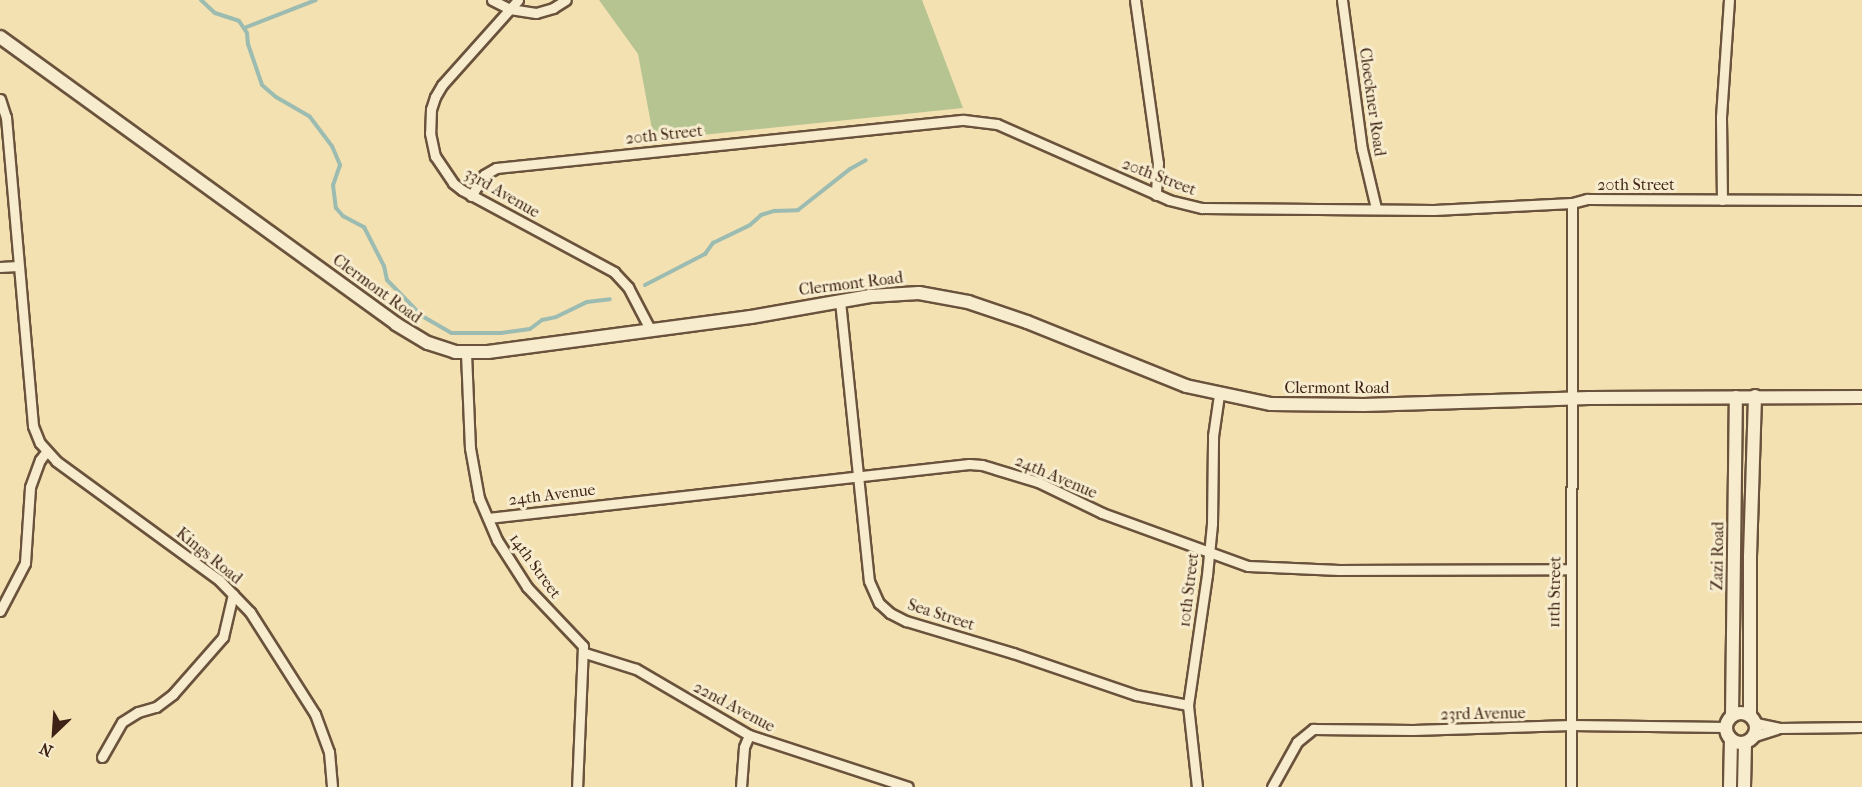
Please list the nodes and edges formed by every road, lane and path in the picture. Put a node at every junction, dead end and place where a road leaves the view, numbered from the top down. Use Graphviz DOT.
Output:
graph roads {
  1 [pos="492,0"];
  2 [pos="518,0"];
  3 [pos="566,0"];
  4 [pos="1136,0"];
  5 [pos="1342,0"];
  6 [pos="1729,0"];
  7 [pos="510,9"];
  8 [pos="0,37"];
  9 [pos="0,99"];
  10 [pos="1156,195"];
  11 [pos="471,196"];
  12 [pos="1722,200"];
  13 [pos="1862,200"];
  14 [pos="1572,203"];
  15 [pos="1376,208"];
  16 [pos="18,266"];
  17 [pos="0,267"];
  18 [pos="840,300"];
  19 [pos="650,329"];
  20 [pos="466,353"];
  21 [pos="1220,395"];
  22 [pos="1755,396"];
  23 [pos="1736,397"];
  24 [pos="1862,397"];
  25 [pos="1572,398"];
  26 [pos="46,452"];
  27 [pos="858,477"];
  28 [pos="488,518"];
  29 [pos="1209,552"];
  30 [pos="1571,569"];
  31 [pos="233,594"];
  32 [pos="0,612"];
  33 [pos="585,653"];
  34 [pos="1188,705"];
  35 [pos="1753,719"];
  36 [pos="1571,725"];
  37 [pos="1730,727"];
  38 [pos="1862,727"];
  39 [pos="1779,728"];
  40 [pos="749,735"];
  41 [pos="1750,740"];
  42 [pos="102,757"];
  43 [pos="332,787"];
  44 [pos="578,787"];
  45 [pos="741,787"];
  46 [pos="908,787"];
  47 [pos="1197,787"];
  48 [pos="1272,787"];
  49 [pos="1571,787"];
  50 [pos="1730,787"];
  51 [pos="1744,787"];
  1 -- 7 [label="street"];
  2 -- 7 [label="street, 33rd Avenue"];
  3 -- 7 [label="street"];
  4 -- 10 [label="street"];
  5 -- 15 [label="street, Cloeckner Road"];
  6 -- 12 [label="street"];
  7 -- 11 [label="street, 33rd Avenue"];
  8 -- 20 [label="street, Clermont Road"];
  9 -- 16 [label="street"];
  10 -- 11 [label="street, 20th Street"];
  10 -- 15 [label="street, 20th Street"];
  11 -- 19 [label="street, 33rd Avenue"];
  12 -- 13 [label="street, 20th Street"];
  12 -- 14 [label="street, 20th Street"];
  14 -- 15 [label="street, 20th Street"];
  14 -- 25 [label="street, 11th Street"];
  16 -- 17 [label="street"];
  16 -- 26 [label="street"];
  18 -- 19 [label="street, Clermont Road"];
  18 -- 21 [label="street, Clermont Road"];
  18 -- 27 [label="street, Sea Street"];
  19 -- 20 [label="street, Clermont Road"];
  20 -- 28 [label="street, 14th Street"];
  21 -- 25 [label="street, Clermont Road"];
  21 -- 29 [label="street, 10th Street"];
  22 -- 23 [label="street, Clermont Road"];
  22 -- 24 [label="street, Clermont Road"];
  22 -- 35 [label="street, Zazi Road"];
  23 -- 25 [label="street, Clermont Road"];
  23 -- 37 [label="street, Zazi Road"];
  25 -- 30 [label="street, 11th Street"];
  26 -- 31 [label="street, Kings Road"];
  26 -- 32 [label="street"];
  27 -- 28 [label="street, 24th Avenue"];
  27 -- 29 [label="street, 24th Avenue"];
  27 -- 34 [label="street, Sea Street"];
  28 -- 33 [label="street, 14th Street"];
  29 -- 30 [label="street, 24th Avenue"];
  29 -- 34 [label="street, 10th Street"];
  30 -- 36 [label="street, 11th Street"];
  31 -- 42 [label="street"];
  31 -- 43 [label="street, Kings Road"];
  33 -- 40 [label="street, 22nd Avenue"];
  33 -- 44 [label="street"];
  34 -- 47 [label="street, 10th Street"];
  35 -- 37 [label="street"];
  35 -- 39 [label="street"];
  35 -- 41 [label="street, Zazi Road"];
  36 -- 37 [label="street, 23rd Avenue"];
  36 -- 48 [label="street, 23rd Avenue"];
  36 -- 49 [label="street, 11th Street"];
  37 -- 41 [label="street"];
  37 -- 50 [label="street, Zazi Road"];
  38 -- 39 [label="street"];
  39 -- 41 [label="street"];
  40 -- 45 [label="street"];
  40 -- 46 [label="street, 22nd Avenue"];
  41 -- 51 [label="street"];
}
